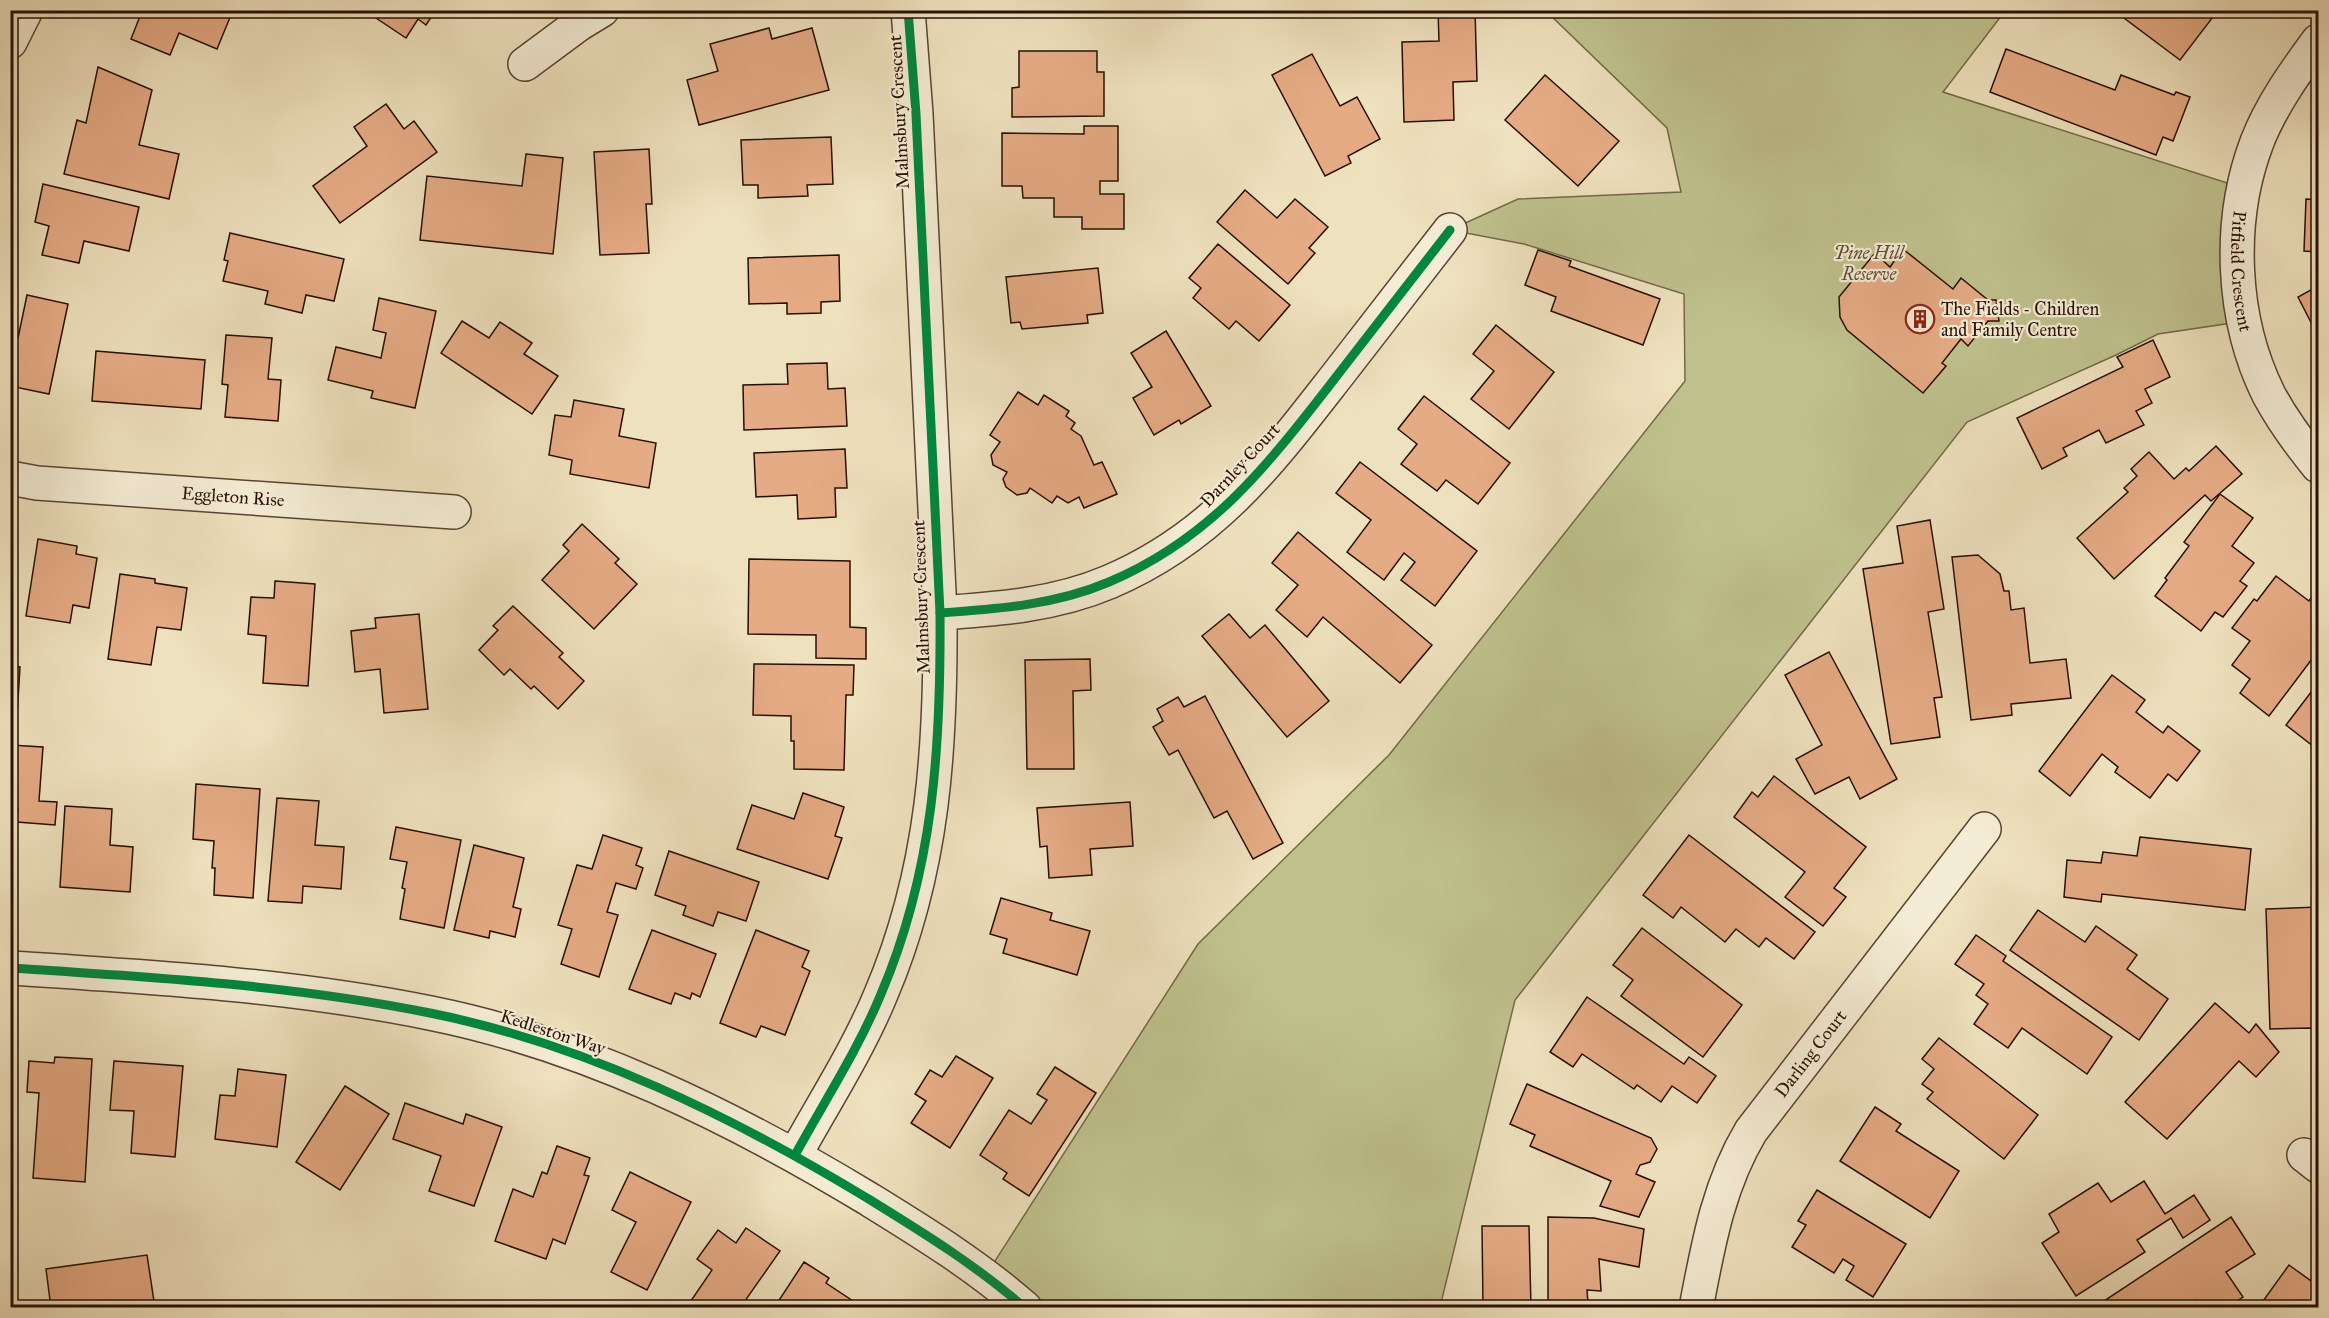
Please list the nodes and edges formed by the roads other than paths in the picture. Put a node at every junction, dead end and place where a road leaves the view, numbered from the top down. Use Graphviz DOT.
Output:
graph roads {
  1 [pos="26,10"];
  2 [pos="602,10"];
  3 [pos="908,10"];
  4 [pos="2319,41"];
  5 [pos="10,42"];
  6 [pos="525,64"];
  7 [pos="1450,230"];
  8 [pos="2319,466"];
  9 [pos="10,478"];
  10 [pos="454,512"];
  11 [pos="940,613"];
  12 [pos="1984,829"];
  13 [pos="10,968"];
  14 [pos="795,1155"];
  15 [pos="1025,1308"];
  16 [pos="1696,1308"];
  1 -- 5 [label="street"];
  2 -- 6 [label="street"];
  3 -- 11 [label="street, Malmsbury Crescent"];
  4 -- 8 [label="street, Pitfield Crescent"];
  7 -- 11 [label="street, Darnley Court"];
  9 -- 10 [label="street, Eggleton Rise"];
  11 -- 14 [label="street, Malmsbury Crescent"];
  12 -- 16 [label="street, Darling Court"];
  13 -- 14 [label="street, Kedleston Way"];
  14 -- 15 [label="street, Kedleston Way"];
}
